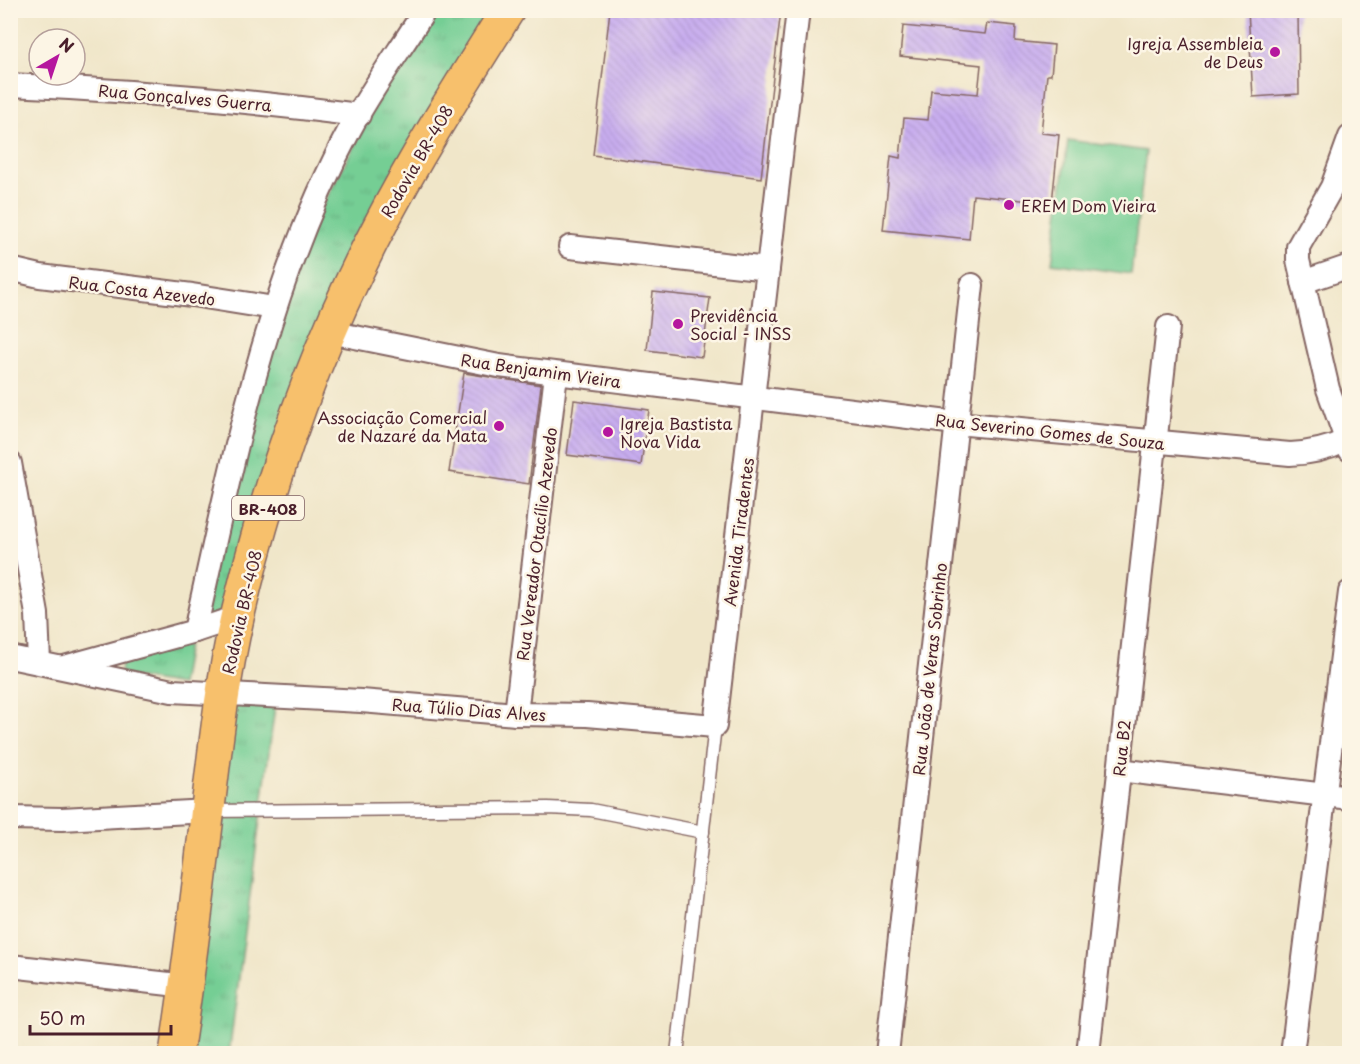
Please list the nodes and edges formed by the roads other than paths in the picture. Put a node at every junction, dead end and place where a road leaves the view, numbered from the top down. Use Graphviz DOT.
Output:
graph roads {
  1 [pos="425,10"];
  2 [pos="508,10"];
  3 [pos="798,10"];
  4 [pos="10,85"];
  5 [pos="359,115"];
  6 [pos="1350,137"];
  7 [pos="1350,173"];
  8 [pos="1332,187"];
  9 [pos="570,247"];
  10 [pos="1350,266"];
  11 [pos="10,269"];
  12 [pos="768,269"];
  13 [pos="1303,282"];
  14 [pos="972,285"];
  15 [pos="274,308"];
  16 [pos="1168,327"];
  17 [pos="330,332"];
  18 [pos="556,374"];
  19 [pos="753,398"];
  20 [pos="956,423"];
  21 [pos="1155,442"];
  22 [pos="1347,445"];
  23 [pos="10,463"];
  24 [pos="1350,592"];
  25 [pos="237,617"];
  26 [pos="195,631"];
  27 [pos="10,657"];
  28 [pos="50,665"];
  29 [pos="223,694"];
  30 [pos="516,714"];
  31 [pos="715,726"];
  32 [pos="1119,770"];
  33 [pos="1324,795"];
  34 [pos="1350,798"];
  35 [pos="208,811"];
  36 [pos="10,818"];
  37 [pos="703,832"];
  38 [pos="10,966"];
  39 [pos="187,986"];
  40 [pos="176,1053"];
  41 [pos="677,1053"];
  42 [pos="886,1053"];
  43 [pos="1088,1053"];
  44 [pos="1292,1053"];
  1 -- 5 [label="street"];
  2 -- 17 [label="main road, Rodovia BR-408 / BR-408"];
  3 -- 12 [label="street, Avenida Tiradentes"];
  4 -- 5 [label="street, Rua Gonçalves Guerra"];
  5 -- 15 [label="street"];
  6 -- 8 [label="street"];
  7 -- 8 [label="street"];
  8 -- 13 [label="street"];
  9 -- 12 [label="street"];
  10 -- 13 [label="street"];
  11 -- 15 [label="street, Rua Costa Azevedo"];
  12 -- 19 [label="street, Avenida Tiradentes"];
  13 -- 22 [label="street"];
  14 -- 20 [label="street, Rua João de Veras Sobrinho"];
  15 -- 26 [label="street"];
  16 -- 21 [label="street, Rua B2"];
  17 -- 18 [label="street, Rua Benjamim Vieira"];
  17 -- 25 [label="main road, Rodovia BR-408 / BR-408"];
  18 -- 19 [label="street, Rua Benjamim Vieira"];
  18 -- 30 [label="street, Rua Vereador Otacílio Azevedo"];
  19 -- 20 [label="street, Rua Severino Gomes de Souza"];
  19 -- 31 [label="street, Avenida Tiradentes"];
  20 -- 21 [label="street, Rua Severino Gomes de Souza"];
  20 -- 42 [label="street, Rua João de Veras Sobrinho"];
  21 -- 22 [label="street, Rua Severino Gomes de Souza"];
  21 -- 32 [label="street, Rua B2"];
  23 -- 28 [label="street"];
  24 -- 33 [label="street"];
  25 -- 26 [label="street"];
  25 -- 29 [label="main road, Rodovia BR-408 / BR-408"];
  26 -- 28 [label="street"];
  27 -- 28 [label="street"];
  28 -- 29 [label="street"];
  29 -- 30 [label="street, Rua Túlio Dias Alves"];
  29 -- 35 [label="main road, Rodovia BR-408 / BR-408"];
  30 -- 31 [label="street, Rua Túlio Dias Alves"];
  31 -- 37 [label="lane, Avenida Tiradentes"];
  32 -- 33 [label="street"];
  32 -- 43 [label="street, Rua B2"];
  33 -- 34 [label="street"];
  33 -- 44 [label="street"];
  35 -- 36 [label="street"];
  35 -- 37 [label="lane"];
  35 -- 39 [label="main road, Rodovia BR-408 / BR-408"];
  37 -- 41 [label="lane, Avenida Tiradentes"];
  38 -- 39 [label="street"];
  39 -- 40 [label="main road, Rodovia BR-408 / BR-408"];
}
